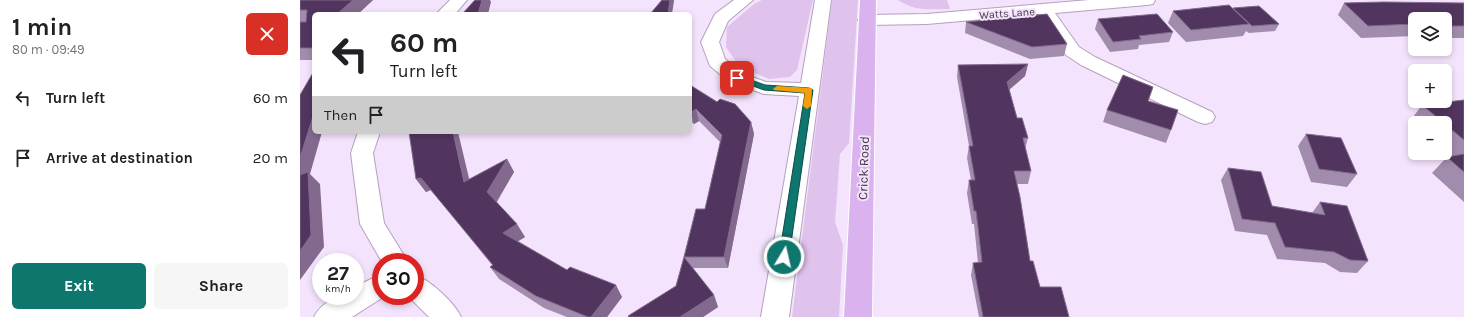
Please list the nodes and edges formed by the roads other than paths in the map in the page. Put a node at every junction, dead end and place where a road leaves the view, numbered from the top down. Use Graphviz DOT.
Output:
graph roads {
  1 [pos="460,0"];
  2 [pos="745,0"];
  3 [pos="823,0"];
  4 [pos="1147,0"];
  5 [pos="1050,6"];
  6 [pos="868,10"];
  7 [pos="446,12"];
  8 [pos="809,90"];
  9 [pos="1204,117"];
  10 [pos="368,134"];
  11 [pos="390,253"];
  12 [pos="372,290"];
  13 [pos="424,295"];
  14 [pos="328,317"];
  15 [pos="447,317"];
  16 [pos="775,317"];
  17 [pos="858,317"];
  1 -- 7 [label="street"];
  2 -- 8 [label="street"];
  3 -- 8 [label="street"];
  4 -- 5 [label="street, Watts Lane"];
  5 -- 6 [label="street, Watts Lane"];
  5 -- 9 [label="street"];
  6 -- 17 [label="highway, Crick Road"];
  8 -- 16 [label="street"];
  10 -- 11 [label="street"];
  12 -- 14 [label="street"];
  13 -- 15 [label="street"];
}
